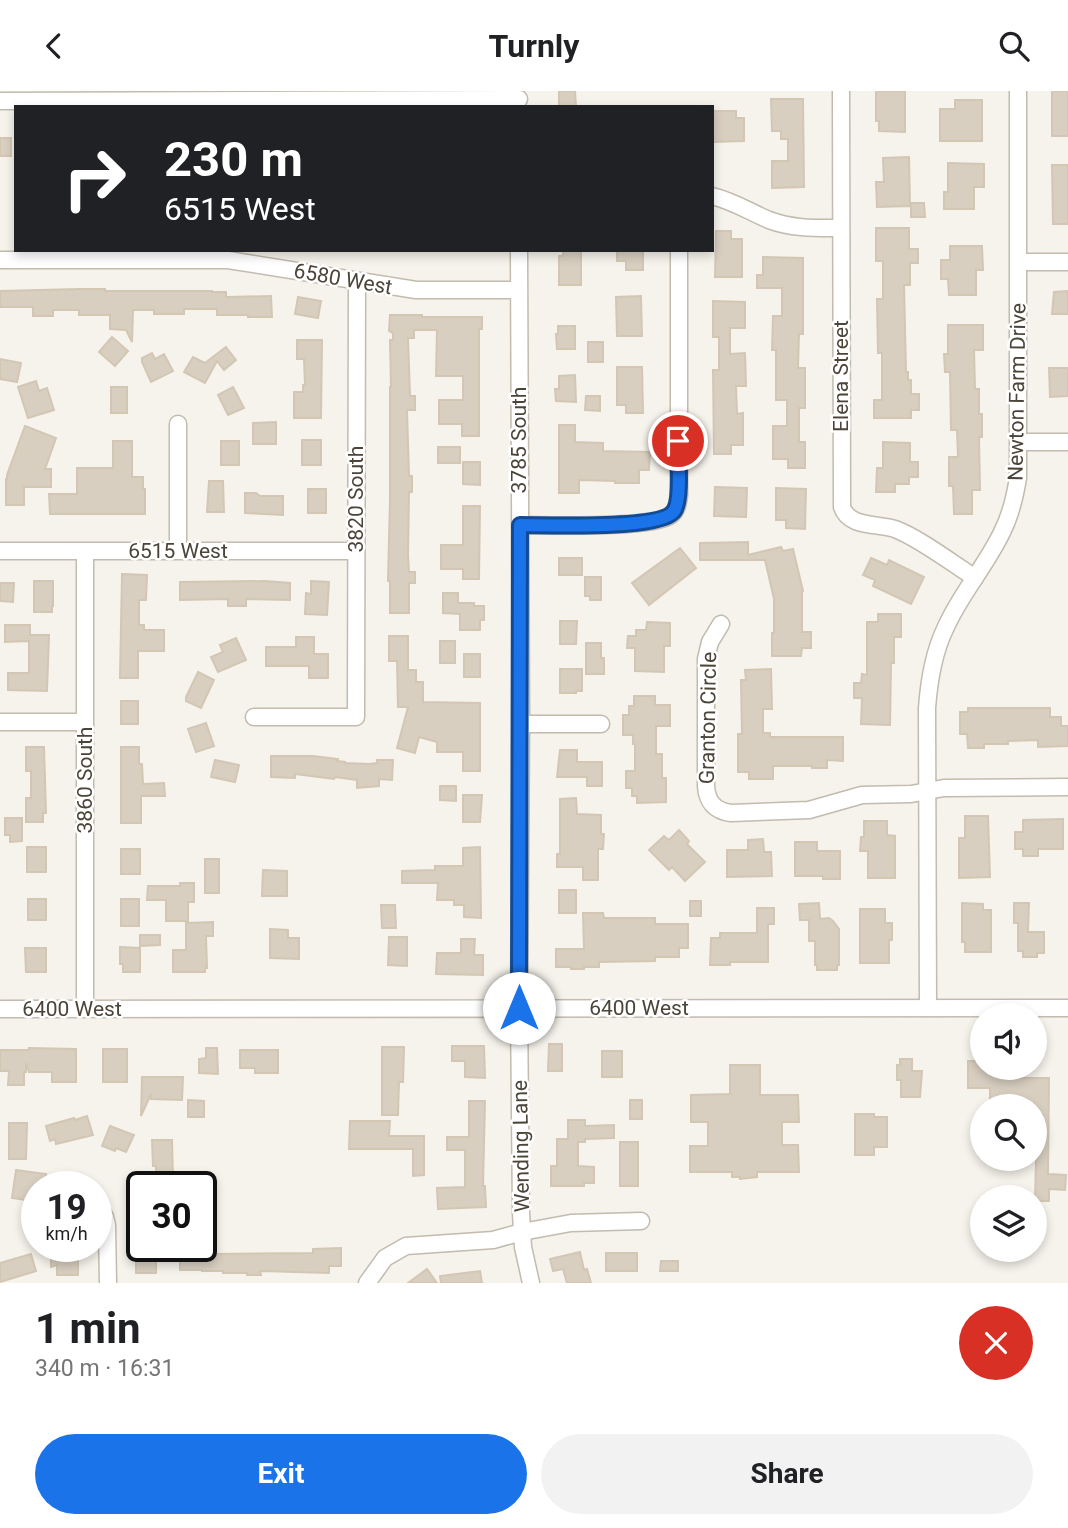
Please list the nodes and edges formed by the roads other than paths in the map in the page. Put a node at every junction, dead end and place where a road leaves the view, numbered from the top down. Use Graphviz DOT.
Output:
graph roads {
  1 [pos="841,91"];
  2 [pos="1018,91"];
  3 [pos="101,95"];
  4 [pos="519,99"];
  5 [pos="0,101"];
  6 [pos="714,197"];
  7 [pos="841,228"];
  8 [pos="519,252"];
  9 [pos="678,252"];
  10 [pos="0,260"];
  11 [pos="1018,262"];
  12 [pos="1068,262"];
  13 [pos="357,281"];
  14 [pos="519,291"];
  15 [pos="178,424"];
  16 [pos="1018,442"];
  17 [pos="1068,442"];
  18 [pos="520,525"];
  19 [pos="0,551"];
  20 [pos="85,551"];
  21 [pos="178,551"];
  22 [pos="356,551"];
  23 [pos="975,578"];
  24 [pos="721,624"];
  25 [pos="254,717"];
  26 [pos="0,722"];
  27 [pos="85,722"];
  28 [pos="521,724"];
  29 [pos="601,724"];
  30 [pos="1068,786"];
  31 [pos="927,791"];
  32 [pos="519,1008"];
  33 [pos="928,1008"];
  34 [pos="1068,1008"];
  35 [pos="0,1009"];
  36 [pos="85,1009"];
  37 [pos="641,1221"];
  38 [pos="522,1232"];
  39 [pos="108,1262"];
  40 [pos="108,1283"];
  41 [pos="367,1283"];
  42 [pos="531,1283"];
  1 -- 7 [label="street, Elena Street"];
  2 -- 11 [label="street, Newton Farm Drive"];
  3 -- 4 [label="street"];
  3 -- 5 [label="street"];
  6 -- 7 [label="street"];
  7 -- 23 [label="street, Elena Street"];
  8 -- 14 [label="street, 3785 South"];
  9 -- 18 [label="street"];
  10 -- 13 [label="street, 6580 West"];
  11 -- 12 [label="street"];
  11 -- 16 [label="street, Newton Farm Drive"];
  13 -- 14 [label="street, 6580 West"];
  13 -- 22 [label="street, 3820 South"];
  14 -- 18 [label="street, 3785 South"];
  15 -- 21 [label="street"];
  16 -- 17 [label="street"];
  16 -- 23 [label="street, Newton Farm Drive"];
  18 -- 28 [label="street, 3785 South"];
  19 -- 20 [label="street, 6515 West"];
  20 -- 21 [label="street, 6515 West"];
  20 -- 27 [label="street, 3860 South"];
  21 -- 22 [label="street, 6515 West"];
  22 -- 25 [label="street, 3820 South"];
  23 -- 31 [label="street, Newton Farm Drive"];
  24 -- 31 [label="street, Granton Circle"];
  26 -- 27 [label="street"];
  27 -- 36 [label="street, 3860 South"];
  28 -- 29 [label="street"];
  28 -- 32 [label="street, 3785 South"];
  30 -- 31 [label="street"];
  31 -- 33 [label="street, Newton Farm Drive"];
  32 -- 33 [label="street, 6400 West"];
  32 -- 36 [label="street, 6400 West"];
  32 -- 38 [label="street, Wending Lane"];
  33 -- 34 [label="street, 6400 West"];
  35 -- 36 [label="street, 6400 West"];
  37 -- 38 [label="street"];
  38 -- 41 [label="street"];
  38 -- 42 [label="street, Wending Lane"];
  39 -- 40 [label="street"];
}
